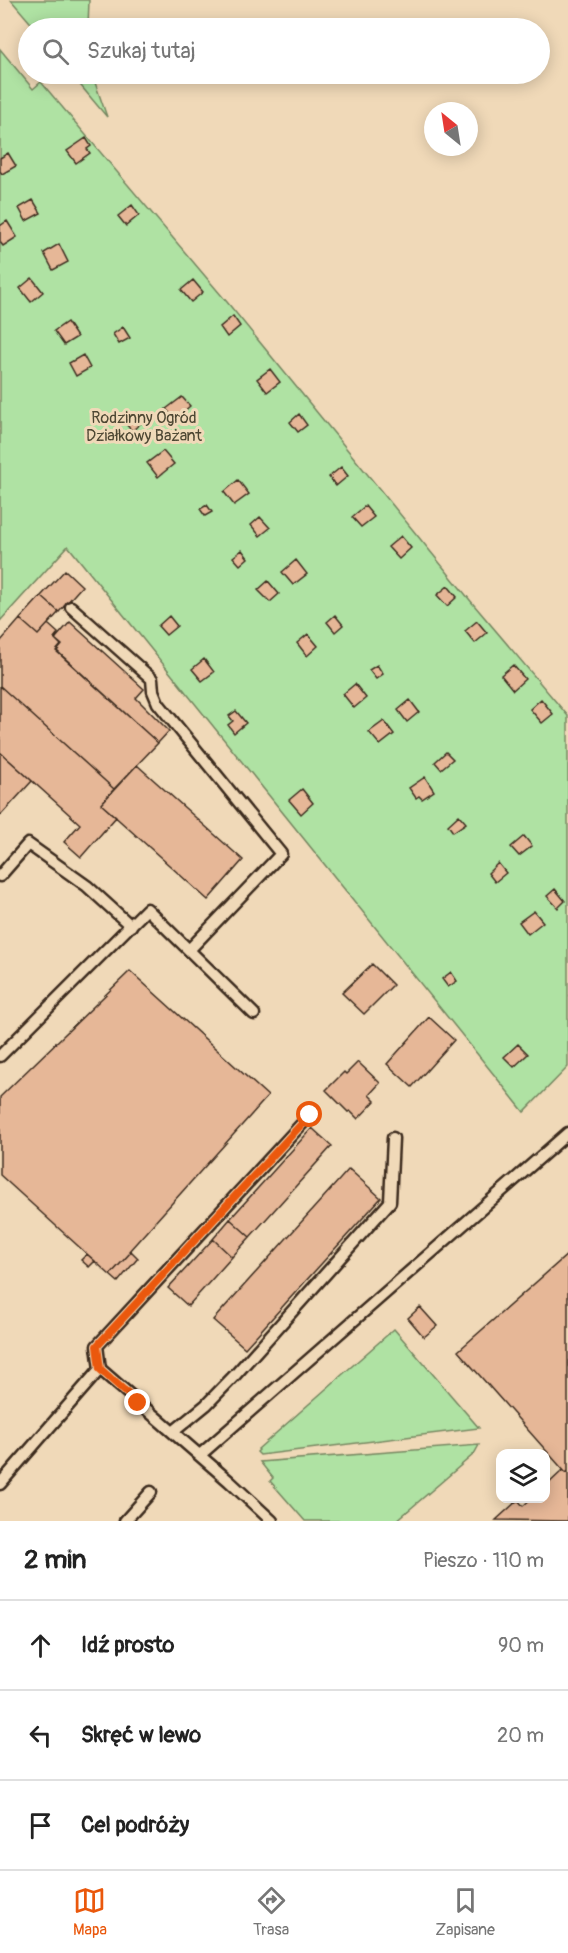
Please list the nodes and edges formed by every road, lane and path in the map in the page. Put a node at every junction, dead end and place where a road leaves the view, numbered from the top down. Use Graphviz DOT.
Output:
graph roads {
  1 [pos="71,607"];
  2 [pos="0,876"];
  3 [pos="131,926"];
  4 [pos="189,950"];
  5 [pos="254,1014"];
  6 [pos="0,1056"];
  7 [pos="310,1115"];
  8 [pos="568,1133"];
  9 [pos="393,1138"];
  10 [pos="100,1369"];
  11 [pos="173,1432"];
  12 [pos="200,1455"];
  13 [pos="0,1484"];
  14 [pos="151,1492"];
  15 [pos="125,1521"];
  16 [pos="272,1521"];
  1 -- 4 [label="lane"];
  2 -- 3 [label="lane"];
  3 -- 4 [label="lane"];
  3 -- 6 [label="lane"];
  4 -- 5 [label="lane"];
  7 -- 10 [label="lane"];
  8 -- 12 [label="lane"];
  9 -- 11 [label="lane"];
  10 -- 11 [label="lane"];
  10 -- 13 [label="lane"];
  11 -- 12 [label="lane"];
  12 -- 16 [label="lane"];
  14 -- 15 [label="lane"];
}
